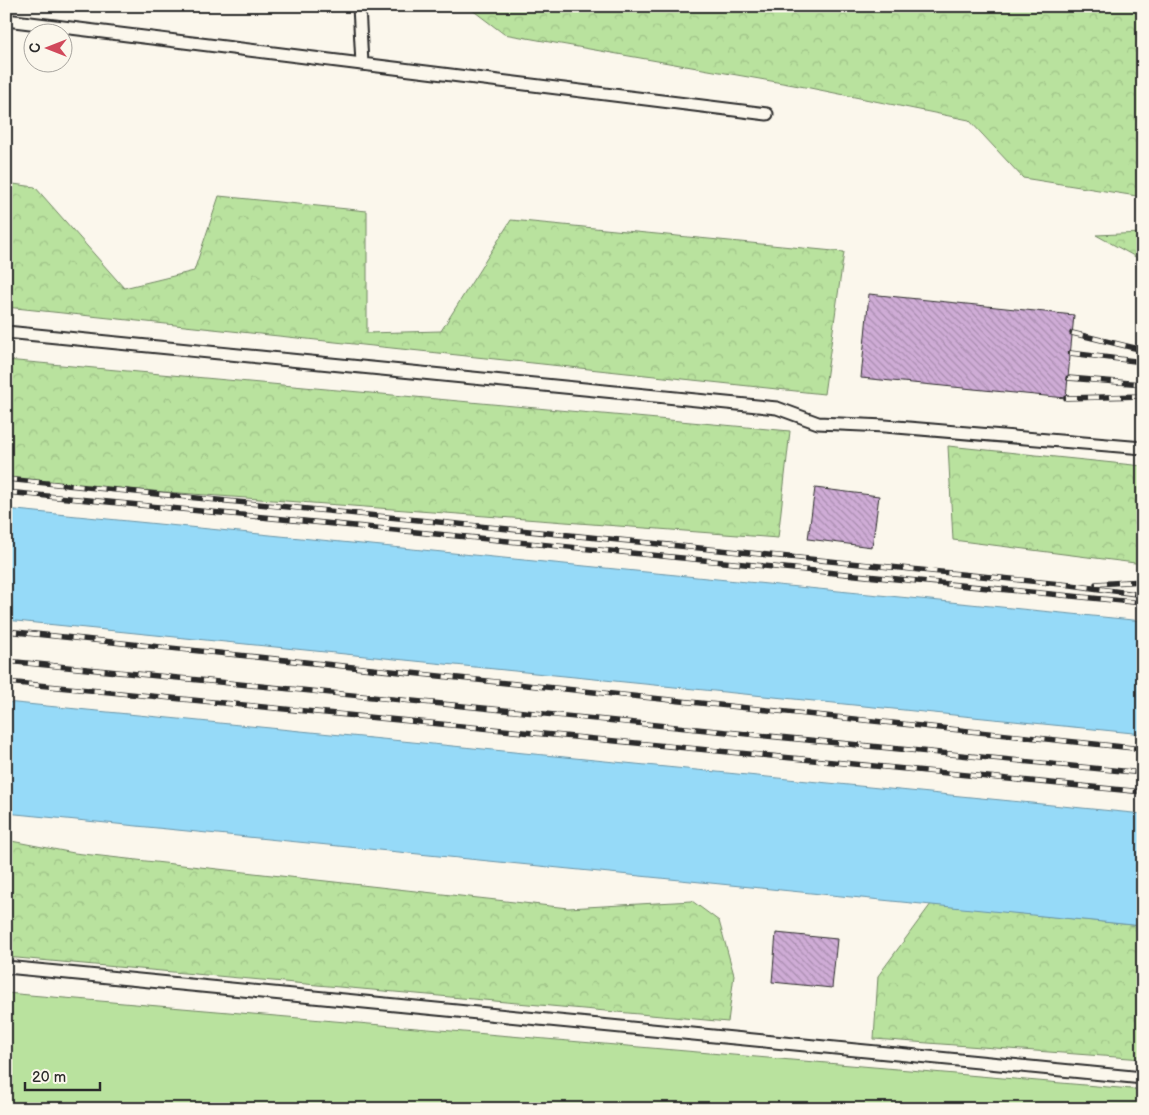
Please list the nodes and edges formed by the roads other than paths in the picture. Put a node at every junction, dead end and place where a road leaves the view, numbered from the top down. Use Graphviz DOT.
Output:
graph roads {
  1 [pos="359,6"];
  2 [pos="6,20"];
  3 [pos="362,64"];
  4 [pos="767,114"];
  5 [pos="6,332"];
  6 [pos="1143,448"];
  7 [pos="6,967"];
  8 [pos="1143,1078"];
  1 -- 3 [label="lane"];
  2 -- 3 [label="lane"];
  3 -- 4 [label="lane"];
  5 -- 6 [label="lane"];
  7 -- 8 [label="lane"];
}
